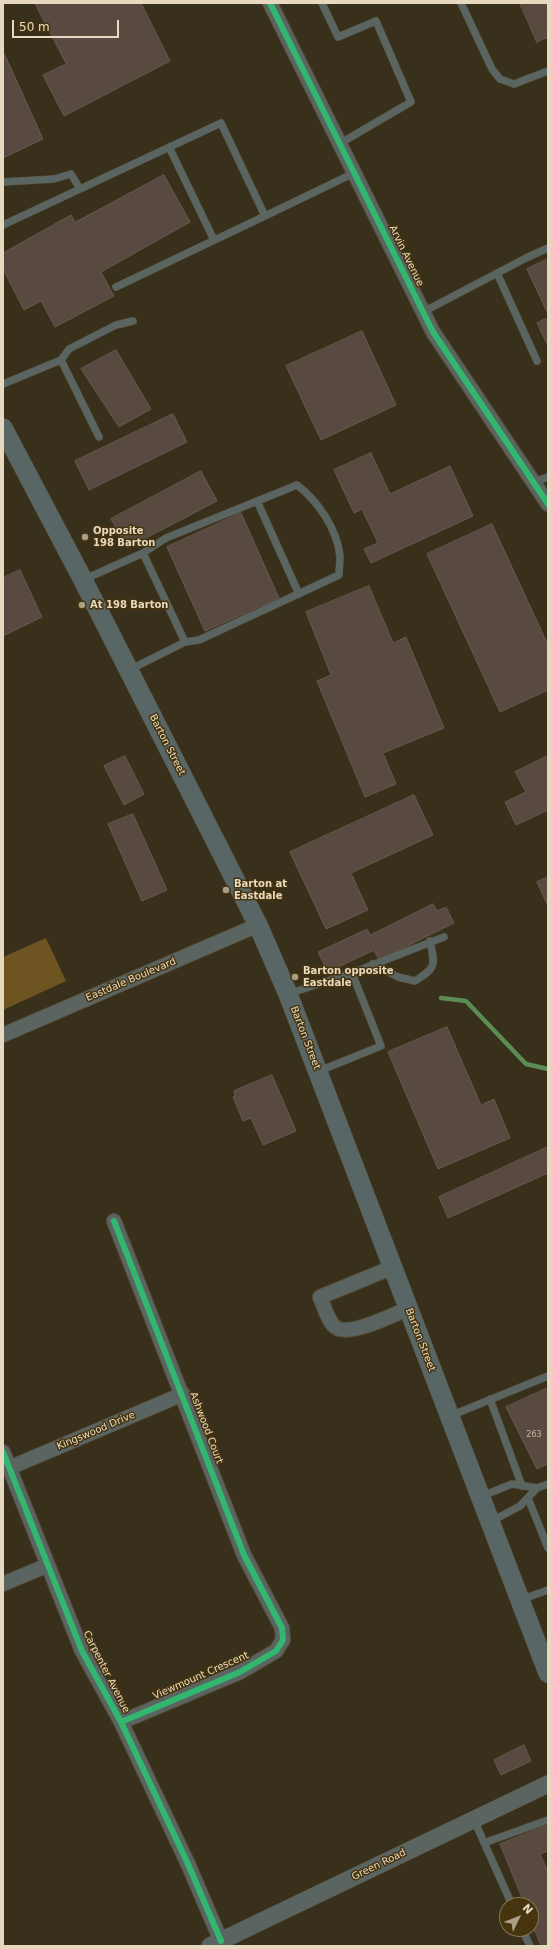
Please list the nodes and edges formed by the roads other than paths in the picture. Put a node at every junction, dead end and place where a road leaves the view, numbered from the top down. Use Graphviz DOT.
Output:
graph roads {
  1 [pos="270,3"];
  2 [pos="322,3"];
  3 [pos="461,3"];
  4 [pos="548,71"];
  5 [pos="340,144"];
  6 [pos="169,147"];
  7 [pos="354,173"];
  8 [pos="3,182"];
  9 [pos="80,189"];
  10 [pos="265,216"];
  11 [pos="3,225"];
  12 [pos="214,240"];
  13 [pos="548,248"];
  14 [pos="497,273"];
  15 [pos="116,287"];
  16 [pos="423,312"];
  17 [pos="133,321"];
  18 [pos="60,360"];
  19 [pos="536,361"];
  20 [pos="3,384"];
  21 [pos="3,428"];
  22 [pos="99,437"];
  23 [pos="548,477"];
  24 [pos="534,482"];
  25 [pos="257,501"];
  26 [pos="548,504"];
  27 [pos="144,553"];
  28 [pos="83,580"];
  29 [pos="299,594"];
  30 [pos="185,642"];
  31 [pos="129,670"];
  32 [pos="258,924"];
  33 [pos="444,937"];
  34 [pos="430,941"];
  35 [pos="373,964"];
  36 [pos="352,973"];
  37 [pos="288,994"];
  38 [pos="3,1035"];
  39 [pos="317,1071"];
  40 [pos="114,1220"];
  41 [pos="392,1268"];
  42 [pos="407,1309"];
  43 [pos="548,1376"];
  44 [pos="183,1394"];
  45 [pos="490,1399"];
  46 [pos="449,1416"];
  47 [pos="3,1452"];
  48 [pos="9,1468"];
  49 [pos="548,1484"];
  50 [pos="522,1486"];
  51 [pos="537,1488"];
  52 [pos="480,1497"];
  53 [pos="528,1498"];
  54 [pos="490,1522"];
  55 [pos="548,1548"];
  56 [pos="48,1565"];
  57 [pos="3,1584"];
  58 [pos="548,1590"];
  59 [pos="520,1600"];
  60 [pos="283,1640"];
  61 [pos="548,1673"];
  62 [pos="121,1722"];
  63 [pos="548,1784"];
  64 [pos="474,1820"];
  65 [pos="548,1820"];
  66 [pos="484,1843"];
  67 [pos="508,1897"];
  68 [pos="215,1944"];
  1 -- 5 [label="street, Arvin Avenue"];
  2 -- 5 [label="lane"];
  3 -- 4 [label="lane"];
  5 -- 7 [label="street, Arvin Avenue"];
  6 -- 9 [label="lane"];
  6 -- 10 [label="lane"];
  6 -- 12 [label="lane"];
  7 -- 10 [label="lane"];
  7 -- 16 [label="street, Arvin Avenue"];
  8 -- 9 [label="lane"];
  9 -- 11 [label="lane"];
  10 -- 12 [label="lane"];
  12 -- 15 [label="lane"];
  13 -- 14 [label="lane"];
  14 -- 16 [label="lane"];
  14 -- 19 [label="lane"];
  16 -- 24 [label="street, Arvin Avenue"];
  17 -- 18 [label="lane"];
  18 -- 20 [label="lane"];
  18 -- 22 [label="lane"];
  21 -- 28 [label="main road, Barton Street"];
  23 -- 24 [label="lane"];
  24 -- 26 [label="street, Arvin Avenue"];
  25 -- 27 [label="lane"];
  25 -- 29 [label="lane"];
  25 -- 29 [label="lane"];
  27 -- 28 [label="lane"];
  27 -- 30 [label="lane"];
  28 -- 31 [label="main road, Barton Street"];
  29 -- 30 [label="lane"];
  30 -- 31 [label="lane"];
  31 -- 32 [label="main road, Barton Street"];
  32 -- 37 [label="main road, Barton Street"];
  32 -- 38 [label="street, Eastdale Boulevard"];
  33 -- 34 [label="lane"];
  34 -- 35 [label="lane"];
  34 -- 35 [label="lane"];
  35 -- 36 [label="lane"];
  36 -- 37 [label="lane"];
  36 -- 39 [label="lane"];
  37 -- 39 [label="main road, Barton Street"];
  39 -- 41 [label="main road, Barton Street"];
  40 -- 44 [label="street, Ashwood Court"];
  41 -- 42 [label="main road, Barton Street"];
  41 -- 42 [label="street"];
  42 -- 46 [label="main road, Barton Street"];
  43 -- 45 [label="lane"];
  44 -- 48 [label="street, Kingswood Drive"];
  44 -- 60 [label="street, Ashwood Court"];
  45 -- 46 [label="lane"];
  45 -- 50 [label="lane"];
  46 -- 52 [label="main road, Barton Street"];
  47 -- 48 [label="street, Carpenter Avenue"];
  48 -- 56 [label="street, Carpenter Avenue"];
  49 -- 51 [label="lane"];
  50 -- 51 [label="lane"];
  50 -- 52 [label="lane"];
  51 -- 53 [label="lane"];
  52 -- 54 [label="main road, Barton Street"];
  53 -- 54 [label="lane"];
  53 -- 55 [label="lane"];
  54 -- 59 [label="main road, Barton Street"];
  56 -- 57 [label="street"];
  56 -- 62 [label="street, Carpenter Avenue"];
  58 -- 59 [label="lane"];
  59 -- 61 [label="main road, Barton Street"];
  60 -- 62 [label="street, Viewmount Crescent"];
  62 -- 68 [label="street, Carpenter Avenue"];
  63 -- 64 [label="street, Green Road"];
  64 -- 66 [label="lane"];
  64 -- 68 [label="street, Green Road"];
  65 -- 66 [label="lane"];
  66 -- 67 [label="lane"];
}
